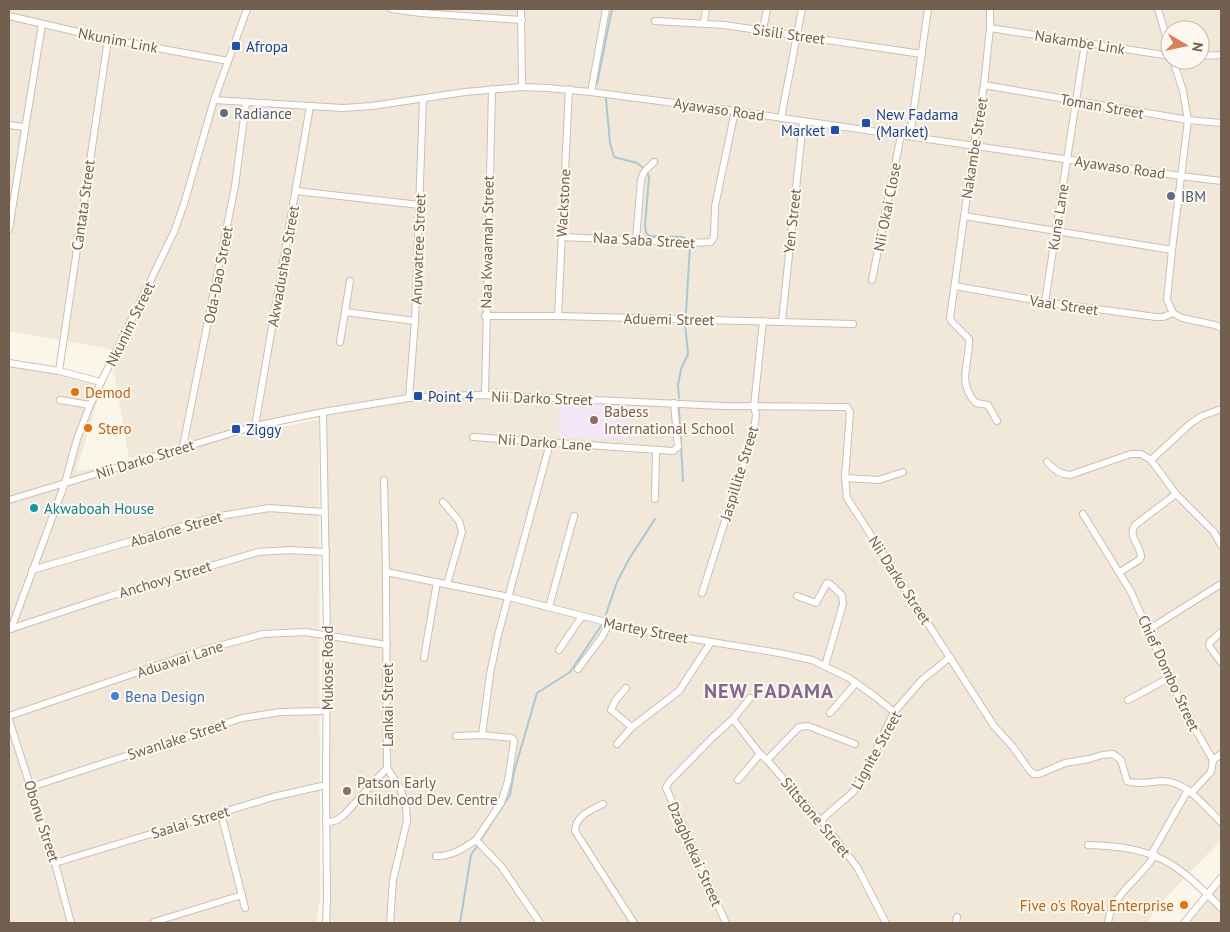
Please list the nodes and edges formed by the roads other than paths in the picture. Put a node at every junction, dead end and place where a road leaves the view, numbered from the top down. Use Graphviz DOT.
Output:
graph roads {
  1 [pos="247,9"];
  2 [pos="391,9"];
  3 [pos="521,9"];
  4 [pos="606,9"];
  5 [pos="706,9"];
  6 [pos="767,9"];
  7 [pos="802,9"];
  8 [pos="928,9"];
  9 [pos="990,9"];
  10 [pos="9,16"];
  11 [pos="522,20"];
  12 [pos="655,21"];
  13 [pos="704,23"];
  14 [pos="42,24"];
  15 [pos="990,28"];
  16 [pos="763,30"];
  17 [pos="797,36"];
  18 [pos="108,39"];
  19 [pos="1085,43"];
  20 [pos="922,54"];
  21 [pos="1160,54"];
  22 [pos="228,61"];
  23 [pos="1176,70"];
  24 [pos="984,85"];
  25 [pos="522,87"];
  26 [pos="492,89"];
  27 [pos="569,89"];
  28 [pos="591,92"];
  29 [pos="423,99"];
  30 [pos="214,100"];
  31 [pos="1076,101"];
  32 [pos="246,102"];
  33 [pos="310,106"];
  34 [pos="735,111"];
  35 [pos="781,118"];
  36 [pos="1188,120"];
  37 [pos="803,122"];
  38 [pos="1221,123"];
  39 [pos="9,124"];
  40 [pos="24,127"];
  41 [pos="901,135"];
  42 [pos="910,136"];
  43 [pos="974,145"];
  44 [pos="1067,160"];
  45 [pos="654,162"];
  46 [pos="1181,176"];
  47 [pos="1221,181"];
  48 [pos="296,191"];
  49 [pos="420,205"];
  50 [pos="964,216"];
  51 [pos="9,230"];
  52 [pos="1056,231"];
  53 [pos="562,237"];
  54 [pos="636,239"];
  55 [pos="1172,250"];
  56 [pos="872,280"];
  57 [pos="350,281"];
  58 [pos="955,286"];
  59 [pos="1045,302"];
  60 [pos="345,312"];
  61 [pos="1174,313"];
  62 [pos="485,316"];
  63 [pos="558,316"];
  64 [pos="415,321"];
  65 [pos="763,321"];
  66 [pos="782,321"];
  67 [pos="853,324"];
  68 [pos="1220,326"];
  69 [pos="340,342"];
  70 [pos="9,363"];
  71 [pos="59,371"];
  72 [pos="101,382"];
  73 [pos="485,395"];
  74 [pos="409,398"];
  75 [pos="60,400"];
  76 [pos="675,404"];
  77 [pos="90,405"];
  78 [pos="754,406"];
  79 [pos="1221,409"];
  80 [pos="323,412"];
  81 [pos="997,421"];
  82 [pos="255,426"];
  83 [pos="473,437"];
  84 [pos="550,443"];
  85 [pos="183,446"];
  86 [pos="656,451"];
  87 [pos="1150,460"];
  88 [pos="1047,462"];
  89 [pos="903,472"];
  90 [pos="845,478"];
  91 [pos="384,480"];
  92 [pos="65,483"];
  93 [pos="1176,494"];
  94 [pos="655,499"];
  95 [pos="9,500"];
  96 [pos="443,502"];
  97 [pos="324,512"];
  98 [pos="1083,514"];
  99 [pos="574,516"];
  100 [pos="1221,545"];
  101 [pos="326,552"];
  102 [pos="32,570"];
  103 [pos="386,572"];
  104 [pos="1120,572"];
  105 [pos="438,582"];
  106 [pos="447,584"];
  107 [pos="1221,584"];
  108 [pos="702,593"];
  109 [pos="798,596"];
  110 [pos="509,597"];
  111 [pos="550,607"];
  112 [pos="582,616"];
  113 [pos="610,623"];
  114 [pos="10,629"];
  115 [pos="1148,630"];
  116 [pos="1221,632"];
  117 [pos="327,635"];
  118 [pos="711,642"];
  119 [pos="387,645"];
  120 [pos="559,650"];
  121 [pos="950,657"];
  122 [pos="424,658"];
  123 [pos="1221,662"];
  124 [pos="825,666"];
  125 [pos="578,669"];
  126 [pos="1169,678"];
  127 [pos="856,683"];
  128 [pos="626,688"];
  129 [pos="750,698"];
  130 [pos="1128,700"];
  131 [pos="326,711"];
  132 [pos="894,712"];
  133 [pos="830,713"];
  134 [pos="9,718"];
  135 [pos="733,719"];
  136 [pos="632,727"];
  137 [pos="10,731"];
  138 [pos="482,735"];
  139 [pos="456,736"];
  140 [pos="616,744"];
  141 [pos="855,744"];
  142 [pos="760,754"];
  143 [pos="1221,754"];
  144 [pos="767,760"];
  145 [pos="1213,760"];
  146 [pos="387,768"];
  147 [pos="738,780"];
  148 [pos="326,785"];
  149 [pos="31,787"];
  150 [pos="1189,791"];
  151 [pos="604,804"];
  152 [pos="221,813"];
  153 [pos="822,820"];
  154 [pos="1221,822"];
  155 [pos="326,823"];
  156 [pos="477,841"];
  157 [pos="1088,845"];
  158 [pos="1153,854"];
  159 [pos="436,856"];
  160 [pos="56,863"];
  161 [pos="1221,878"];
  162 [pos="1208,894"];
  163 [pos="242,896"];
  164 [pos="245,908"];
  165 [pos="1221,908"];
  166 [pos="154,922"];
  167 [pos="70,923"];
  168 [pos="326,923"];
  169 [pos="390,923"];
  170 [pos="540,923"];
  171 [pos="634,923"];
  172 [pos="726,923"];
  173 [pos="886,923"];
  174 [pos="1108,923"];
  175 [pos="1184,923"];
  1 -- 22 [label="street, Nkunim Street"];
  2 -- 11 [label="street"];
  3 -- 11 [label="street"];
  4 -- 28 [label="street"];
  5 -- 13 [label="street"];
  6 -- 16 [label="street"];
  7 -- 17 [label="street"];
  8 -- 20 [label="street"];
  9 -- 15 [label="street, Nakambe Street"];
  10 -- 14 [label="street, Nkunim Link"];
  11 -- 25 [label="street"];
  12 -- 13 [label="street, Sisili Street"];
  13 -- 16 [label="street, Sisili Street"];
  14 -- 18 [label="street, Nkunim Link"];
  14 -- 40 [label="street"];
  15 -- 19 [label="street, Nakambe Link"];
  15 -- 24 [label="street, Nakambe Street"];
  16 -- 17 [label="street, Sisili Street"];
  17 -- 20 [label="street, Sisili Street"];
  17 -- 35 [label="street"];
  18 -- 22 [label="street, Nkunim Link"];
  18 -- 71 [label="street, Cantata Street"];
  19 -- 21 [label="street, Nakambe Link"];
  19 -- 31 [label="street, Kuna Lane"];
  20 -- 42 [label="street"];
  22 -- 30 [label="street, Nkunim Street"];
  23 -- 36 [label="street"];
  24 -- 31 [label="street, Toman Street"];
  24 -- 43 [label="street, Nakambe Street"];
  25 -- 26 [label="street, Ayawaso Road"];
  25 -- 27 [label="street, Ayawaso Road"];
  26 -- 29 [label="street, Ayawaso Road"];
  26 -- 62 [label="street, Naa Kwaamah Street"];
  27 -- 28 [label="street, Ayawaso Road"];
  27 -- 53 [label="street, Wackstone"];
  28 -- 34 [label="street, Ayawaso Road"];
  29 -- 33 [label="street, Ayawaso Road"];
  29 -- 49 [label="street, Anuwatree Street"];
  30 -- 32 [label="street, Ayawaso Road"];
  30 -- 72 [label="street, Nkunim Street"];
  31 -- 36 [label="street, Toman Street"];
  31 -- 44 [label="street, Kuna Lane"];
  32 -- 33 [label="street, Ayawaso Road"];
  32 -- 85 [label="street, Oda-Dao Street"];
  33 -- 48 [label="street, Akwadushao Street"];
  34 -- 35 [label="street, Ayawaso Road"];
  34 -- 54 [label="street, Naa Saba Street"];
  35 -- 37 [label="street, Ayawaso Road"];
  36 -- 38 [label="street, Toman Street"];
  36 -- 46 [label="street"];
  37 -- 41 [label="street, Ayawaso Road"];
  37 -- 66 [label="street, Yen Street"];
  39 -- 40 [label="street"];
  40 -- 51 [label="street"];
  41 -- 42 [label="street, Ayawaso Road"];
  41 -- 56 [label="street, Nii Okai Close"];
  42 -- 43 [label="street, Ayawaso Road"];
  43 -- 44 [label="street, Ayawaso Road"];
  43 -- 50 [label="street, Nakambe Street"];
  44 -- 46 [label="street, Ayawaso Road"];
  44 -- 52 [label="street, Kuna Lane"];
  45 -- 54 [label="street"];
  46 -- 47 [label="street, Ayawaso Road"];
  46 -- 55 [label="street"];
  48 -- 49 [label="street"];
  48 -- 82 [label="street, Akwadushao Street"];
  49 -- 64 [label="street, Anuwatree Street"];
  50 -- 52 [label="street"];
  50 -- 58 [label="street, Nakambe Street"];
  52 -- 55 [label="street"];
  52 -- 59 [label="street, Kuna Lane"];
  53 -- 54 [label="street, Naa Saba Street"];
  53 -- 63 [label="street, Wackstone"];
  55 -- 61 [label="street"];
  57 -- 60 [label="street"];
  58 -- 59 [label="street, Vaal Street"];
  58 -- 81 [label="street, Nakambe Street"];
  59 -- 61 [label="street, Vaal Street"];
  60 -- 64 [label="street"];
  60 -- 69 [label="street"];
  61 -- 68 [label="street"];
  62 -- 63 [label="street, Aduemi Street"];
  62 -- 73 [label="street, Naa Kwaamah Street"];
  63 -- 65 [label="street, Aduemi Street"];
  64 -- 74 [label="street, Anuwatree Street"];
  65 -- 66 [label="street, Aduemi Street"];
  65 -- 78 [label="street, Jaspillite Street"];
  66 -- 67 [label="street, Aduemi Street"];
  70 -- 71 [label="street"];
  71 -- 72 [label="street"];
  72 -- 77 [label="street, Nkunim Street"];
  73 -- 74 [label="street, Nii Darko Street"];
  73 -- 76 [label="street, Nii Darko Street"];
  74 -- 80 [label="street, Nii Darko Street"];
  75 -- 77 [label="street"];
  76 -- 78 [label="street, Nii Darko Street"];
  76 -- 86 [label="street, Nii Darko Lane"];
  77 -- 92 [label="street, Nkunim Street"];
  78 -- 90 [label="street, Nii Darko Street"];
  78 -- 108 [label="street, Jaspillite Street"];
  79 -- 87 [label="street"];
  80 -- 82 [label="street, Nii Darko Street"];
  80 -- 97 [label="street, Mukose Road"];
  82 -- 85 [label="street, Nii Darko Street"];
  83 -- 84 [label="street, Nii Darko Lane"];
  84 -- 86 [label="street, Nii Darko Lane"];
  84 -- 110 [label="street"];
  85 -- 92 [label="street, Nii Darko Street"];
  86 -- 94 [label="street"];
  87 -- 88 [label="street"];
  87 -- 93 [label="street"];
  89 -- 90 [label="street"];
  90 -- 121 [label="street, Nii Darko Street"];
  91 -- 103 [label="street, Lankai Street"];
  92 -- 95 [label="street, Nii Darko Street"];
  92 -- 102 [label="street, Nkunim Street"];
  93 -- 100 [label="street"];
  93 -- 104 [label="street"];
  96 -- 106 [label="street"];
  97 -- 101 [label="street, Mukose Road"];
  97 -- 102 [label="street, Abalone Street"];
  98 -- 104 [label="street, Chief Dombo Street"];
  99 -- 111 [label="street"];
  101 -- 114 [label="street, Anchovy Street"];
  101 -- 117 [label="street, Mukose Road"];
  102 -- 114 [label="street, Nkunim Street"];
  103 -- 105 [label="street, Martey Street"];
  103 -- 119 [label="street, Lankai Street"];
  104 -- 115 [label="street, Chief Dombo Street"];
  105 -- 106 [label="street, Martey Street"];
  105 -- 122 [label="street"];
  106 -- 110 [label="street, Martey Street"];
  107 -- 115 [label="street"];
  109 -- 124 [label="street"];
  110 -- 111 [label="street, Martey Street"];
  110 -- 138 [label="street"];
  111 -- 112 [label="street, Martey Street"];
  112 -- 113 [label="street, Martey Street"];
  112 -- 120 [label="street"];
  113 -- 118 [label="street, Martey Street"];
  113 -- 125 [label="street"];
  115 -- 126 [label="street, Chief Dombo Street"];
  116 -- 123 [label="street"];
  117 -- 119 [label="street, Aduawai Lane"];
  117 -- 131 [label="street, Mukose Road"];
  117 -- 134 [label="street, Aduawai Lane"];
  118 -- 124 [label="street, Martey Street"];
  118 -- 136 [label="street"];
  119 -- 146 [label="street, Lankai Street"];
  121 -- 132 [label="street, Lignite Street"];
  121 -- 150 [label="street, Nii Darko Street"];
  124 -- 127 [label="street, Martey Street"];
  126 -- 130 [label="street"];
  126 -- 145 [label="street, Chief Dombo Street"];
  127 -- 132 [label="street, Martey Street"];
  127 -- 133 [label="street"];
  128 -- 136 [label="street"];
  129 -- 135 [label="street, Dzagblekai Street"];
  131 -- 148 [label="street, Mukose Road"];
  131 -- 149 [label="street, Swanlake Street"];
  132 -- 153 [label="street, Lignite Street"];
  134 -- 137 [label="street, Obonu Street"];
  135 -- 142 [label="street, Siltstone Street"];
  135 -- 172 [label="street, Dzagblekai Street"];
  136 -- 140 [label="street"];
  137 -- 149 [label="street, Obonu Street"];
  138 -- 139 [label="street"];
  138 -- 156 [label="street"];
  141 -- 144 [label="street"];
  142 -- 144 [label="street, Siltstone Street"];
  142 -- 147 [label="street"];
  143 -- 145 [label="street"];
  144 -- 153 [label="street, Siltstone Street"];
  145 -- 150 [label="street"];
  146 -- 155 [label="street"];
  146 -- 169 [label="street, Lankai Street"];
  148 -- 152 [label="street, Saalai Street"];
  148 -- 155 [label="street, Mukose Road"];
  149 -- 160 [label="street, Obonu Street"];
  150 -- 154 [label="street"];
  150 -- 158 [label="street"];
  151 -- 171 [label="street"];
  152 -- 160 [label="street, Saalai Street"];
  152 -- 163 [label="street"];
  153 -- 173 [label="street, Siltstone Street"];
  155 -- 168 [label="street, Mukose Road"];
  156 -- 159 [label="street"];
  156 -- 170 [label="street"];
  157 -- 158 [label="street"];
  158 -- 162 [label="street"];
  158 -- 174 [label="street"];
  160 -- 167 [label="street, Obonu Street"];
  161 -- 162 [label="street"];
  162 -- 165 [label="street"];
  162 -- 175 [label="street"];
  163 -- 164 [label="street"];
  163 -- 166 [label="street"];
}
